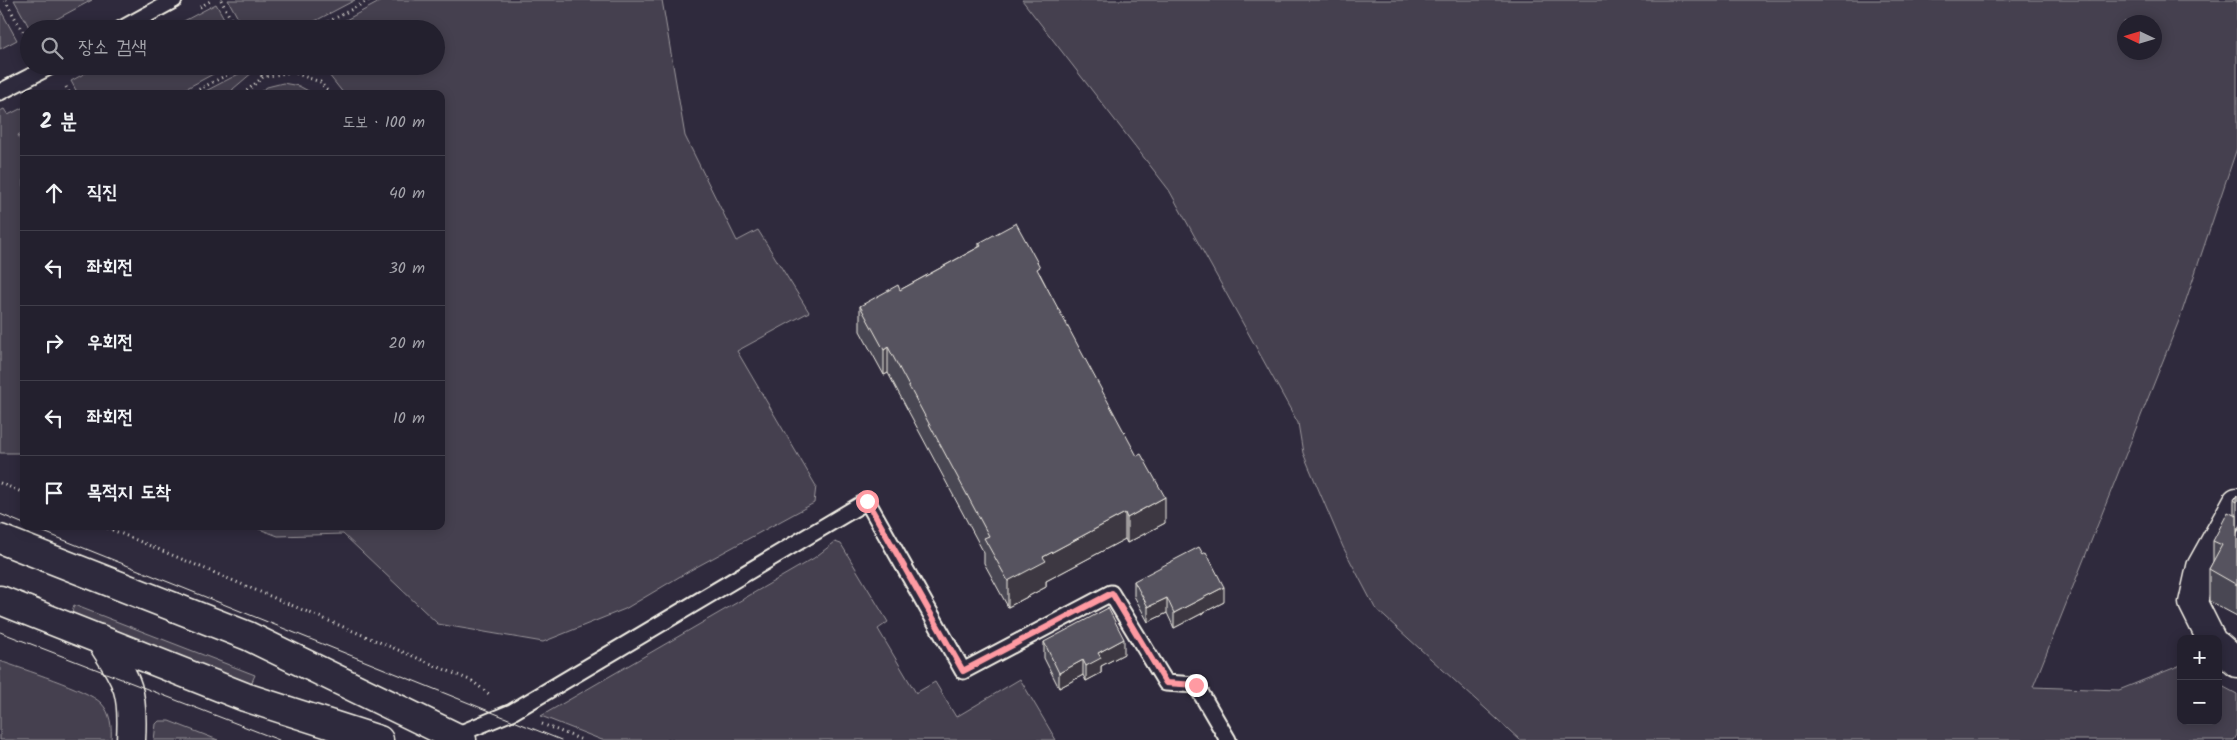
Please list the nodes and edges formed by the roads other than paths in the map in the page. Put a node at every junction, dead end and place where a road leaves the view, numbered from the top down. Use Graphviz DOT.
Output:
graph roads {
  1 [pos="174,0"];
  2 [pos="137,20"];
  3 [pos="33,75"];
  4 [pos="0,92"];
  5 [pos="2237,502"];
  6 [pos="0,539"];
  7 [pos="0,600"];
  8 [pos="2209,635"];
  9 [pos="100,639"];
  10 [pos="2222,650"];
  11 [pos="2237,664"];
  12 [pos="459,738"];
  13 [pos="131,740"];
  14 [pos="379,740"];
  15 [pos="1228,740"];
  1 -- 2 [label="lane"];
  3 -- 4 [label="lane"];
  5 -- 8 [label="main road"];
  6 -- 12 [label="main road"];
  7 -- 9 [label="main road"];
  9 -- 13 [label="main road"];
  9 -- 14 [label="main road"];
  10 -- 11 [label="main road"];
  12 -- 15 [label="lane"];
}
